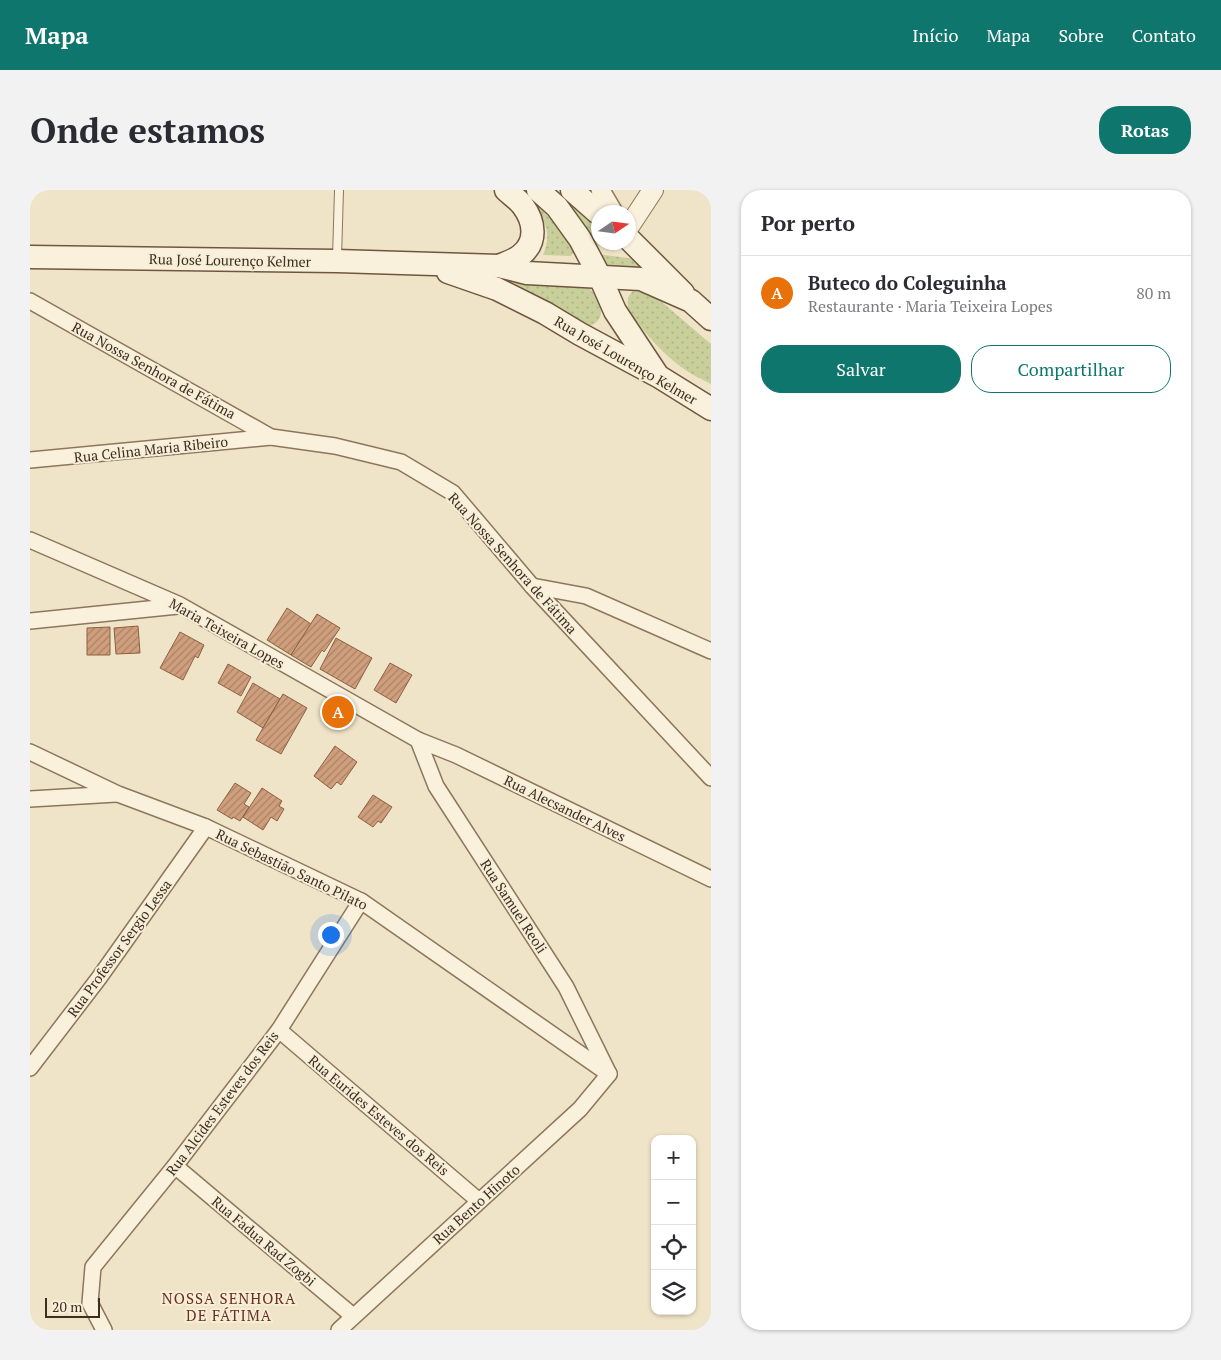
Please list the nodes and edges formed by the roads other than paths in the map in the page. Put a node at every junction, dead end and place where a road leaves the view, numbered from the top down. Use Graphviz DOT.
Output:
graph roads {
  1 [pos="339,190"];
  2 [pos="506,190"];
  3 [pos="538,190"];
  4 [pos="572,190"];
  5 [pos="599,190"];
  6 [pos="653,190"];
  7 [pos="611,205"];
  8 [pos="591,207"];
  9 [pos="636,216"];
  10 [pos="636,246"];
  11 [pos="30,257"];
  12 [pos="337,261"];
  13 [pos="431,265"];
  14 [pos="500,266"];
  15 [pos="600,277"];
  16 [pos="30,301"];
  17 [pos="690,301"];
  18 [pos="711,319"];
  19 [pos="658,376"];
  20 [pos="706,404"];
  21 [pos="271,437"];
  22 [pos="30,460"];
  23 [pos="30,540"];
  24 [pos="532,586"];
  25 [pos="180,606"];
  26 [pos="30,621"];
  27 [pos="711,651"];
  28 [pos="418,740"];
  29 [pos="30,752"];
  30 [pos="711,778"];
  31 [pos="118,794"];
  32 [pos="30,799"];
  33 [pos="206,827"];
  34 [pos="711,879"];
  35 [pos="362,901"];
  36 [pos="279,1030"];
  37 [pos="30,1068"];
  38 [pos="609,1074"];
  39 [pos="175,1166"];
  40 [pos="480,1201"];
  41 [pos="352,1316"];
  42 [pos="104,1330"];
  43 [pos="339,1330"];
  1 -- 12 [label="lane"];
  2 -- 14 [label="main road"];
  3 -- 15 [label="main road"];
  4 -- 8 [label="main road"];
  5 -- 7 [label="street"];
  6 -- 9 [label="street"];
  10 -- 17 [label="main road"];
  11 -- 12 [label="main road, Rua José Lourenço Kelmer"];
  12 -- 13 [label="main road, Rua José Lourenço Kelmer"];
  13 -- 14 [label="main road, Rua José Lourenço Kelmer"];
  13 -- 19 [label="main road, Rua José Lourenço Kelmer"];
  14 -- 15 [label="main road, Rua José Lourenço Kelmer"];
  15 -- 17 [label="main road, Rua José Lourenço Kelmer"];
  15 -- 19 [label="main road"];
  16 -- 21 [label="street, Rua Nossa Senhora de Fátima"];
  17 -- 18 [label="main road, Rua José Lourenço Kelmer"];
  19 -- 20 [label="main road, Rua José Lourenço Kelmer"];
  21 -- 22 [label="street, Rua Celina Maria Ribeiro"];
  21 -- 24 [label="street, Rua Nossa Senhora de Fátima"];
  23 -- 25 [label="street, Maria Teixeira Lopes"];
  24 -- 27 [label="street"];
  24 -- 30 [label="street, Rua Nossa Senhora de Fátima"];
  25 -- 26 [label="street"];
  25 -- 28 [label="street, Maria Teixeira Lopes"];
  28 -- 34 [label="street, Rua Alecsander Alves"];
  28 -- 38 [label="street, Rua Samuel Reoli"];
  29 -- 31 [label="street, Rua Sebastião Santo Pilato"];
  31 -- 32 [label="street"];
  31 -- 33 [label="street, Rua Sebastião Santo Pilato"];
  33 -- 35 [label="street, Rua Sebastião Santo Pilato"];
  33 -- 37 [label="street, Rua Professor Sergio Lessa"];
  35 -- 36 [label="street, Rua Alcides Esteves dos Reis"];
  35 -- 38 [label="street, Rua Sebastião Santo Pilato"];
  36 -- 39 [label="street, Rua Alcides Esteves dos Reis"];
  36 -- 40 [label="street, Rua Eurides Esteves dos Reis"];
  38 -- 40 [label="street, Rua Bento Hinoto"];
  39 -- 41 [label="street, Rua Fadua Rad Zogbi"];
  39 -- 42 [label="street, Rua Alcides Esteves dos Reis"];
  40 -- 41 [label="street, Rua Bento Hinoto"];
  41 -- 43 [label="street, Rua Bento Hinoto"];
}
